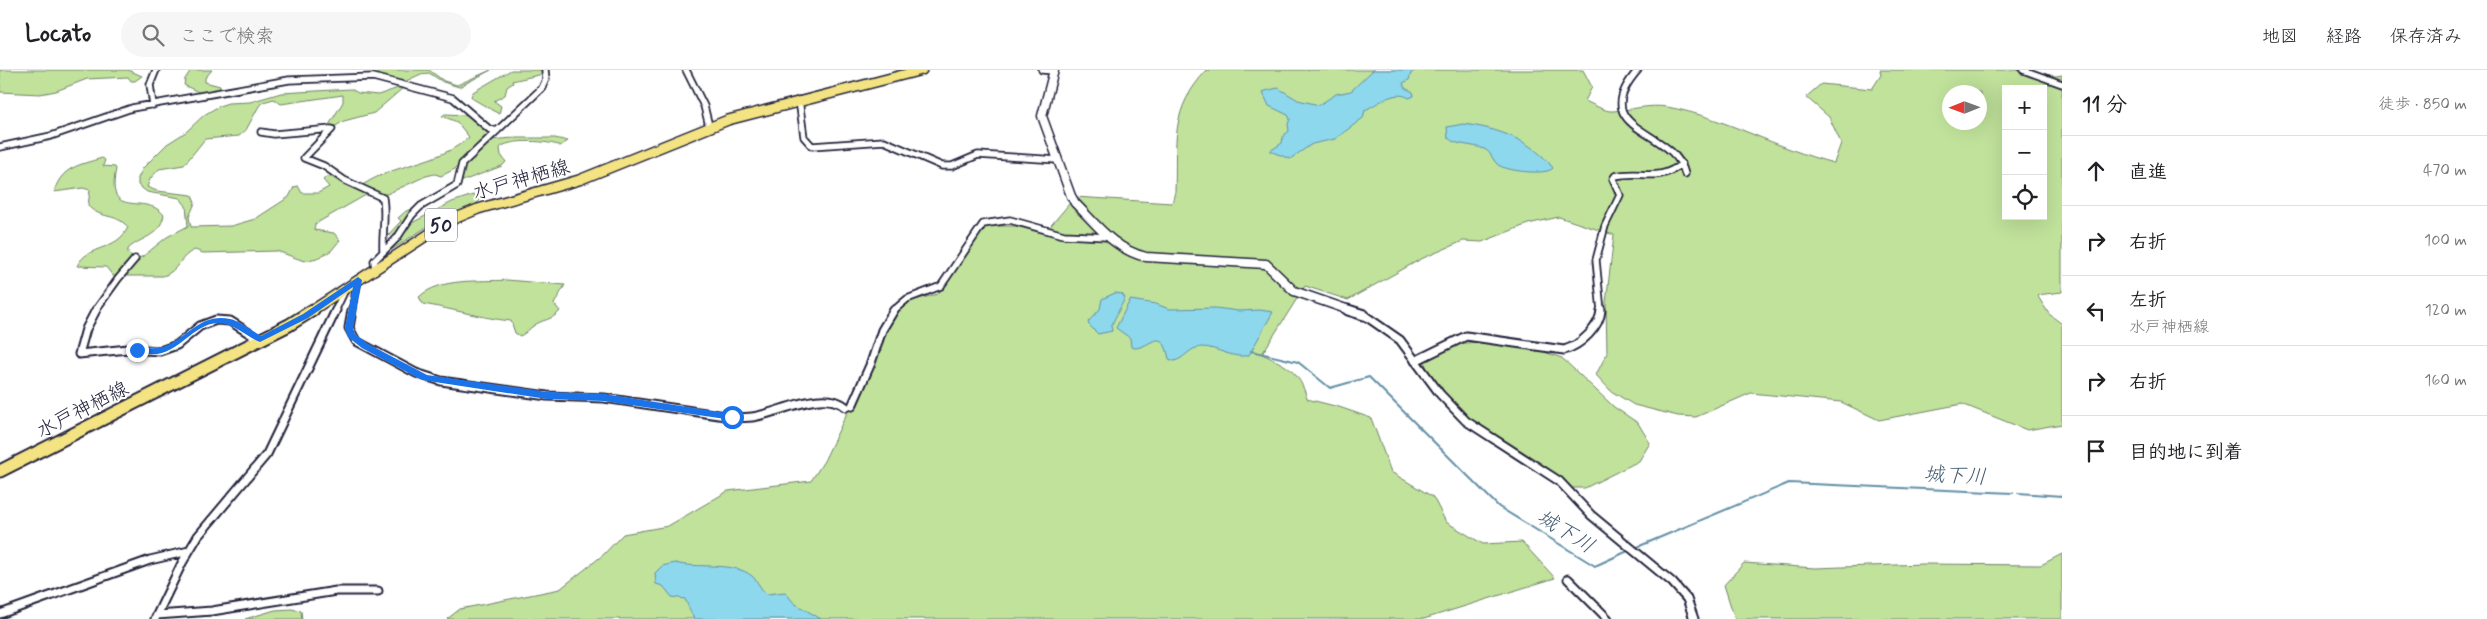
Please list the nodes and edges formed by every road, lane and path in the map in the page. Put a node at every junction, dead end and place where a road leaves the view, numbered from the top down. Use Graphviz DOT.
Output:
graph roads {
  1 [pos="156,70"];
  2 [pos="544,70"];
  3 [pos="686,70"];
  4 [pos="922,70"];
  5 [pos="1042,70"];
  6 [pos="1054,70"];
  7 [pos="1638,70"];
  8 [pos="2023,70"];
  9 [pos="2062,84"];
  10 [pos="800,100"];
  11 [pos="153,105"];
  12 [pos="709,126"];
  13 [pos="497,131"];
  14 [pos="261,132"];
  15 [pos="0,147"];
  16 [pos="1058,160"];
  17 [pos="1682,164"];
  18 [pos="1685,174"];
  19 [pos="1108,237"];
  20 [pos="383,251"];
  21 [pos="134,259"];
  22 [pos="376,268"];
  23 [pos="358,280"];
  24 [pos="345,290"];
  25 [pos="1364,315"];
  26 [pos="260,340"];
  27 [pos="1415,361"];
  28 [pos="0,470"];
  29 [pos="189,551"];
  30 [pos="1568,579"];
  31 [pos="378,591"];
  32 [pos="0,614"];
  33 [pos="156,617"];
  34 [pos="1608,619"];
  35 [pos="1694,619"];
  1 -- 11 [label="street"];
  2 -- 13 [label="street"];
  3 -- 12 [label="street"];
  4 -- 10 [label="main road, 水戸神栖線 / 50"];
  5 -- 6 [label="street"];
  6 -- 16 [label="street"];
  7 -- 17 [label="street"];
  8 -- 9 [label="street"];
  10 -- 12 [label="main road, 水戸神栖線 / 50"];
  10 -- 16 [label="street"];
  11 -- 13 [label="street"];
  11 -- 15 [label="street"];
  12 -- 22 [label="main road, 水戸神栖線 / 50"];
  13 -- 20 [label="street"];
  14 -- 20 [label="street"];
  16 -- 19 [label="street"];
  17 -- 18 [label="street"];
  17 -- 27 [label="street"];
  19 -- 23 [label="street"];
  19 -- 25 [label="street"];
  20 -- 22 [label="street"];
  21 -- 26 [label="street"];
  22 -- 23 [label="main road, 水戸神栖線 / 50"];
  23 -- 24 [label="main road, 水戸神栖線 / 50"];
  24 -- 26 [label="main road, 水戸神栖線 / 50"];
  24 -- 29 [label="street"];
  25 -- 27 [label="street"];
  26 -- 28 [label="main road, 水戸神栖線 / 50"];
  27 -- 35 [label="street"];
  29 -- 32 [label="street"];
  29 -- 33 [label="street"];
  30 -- 34 [label="street"];
  31 -- 33 [label="street"];
}
